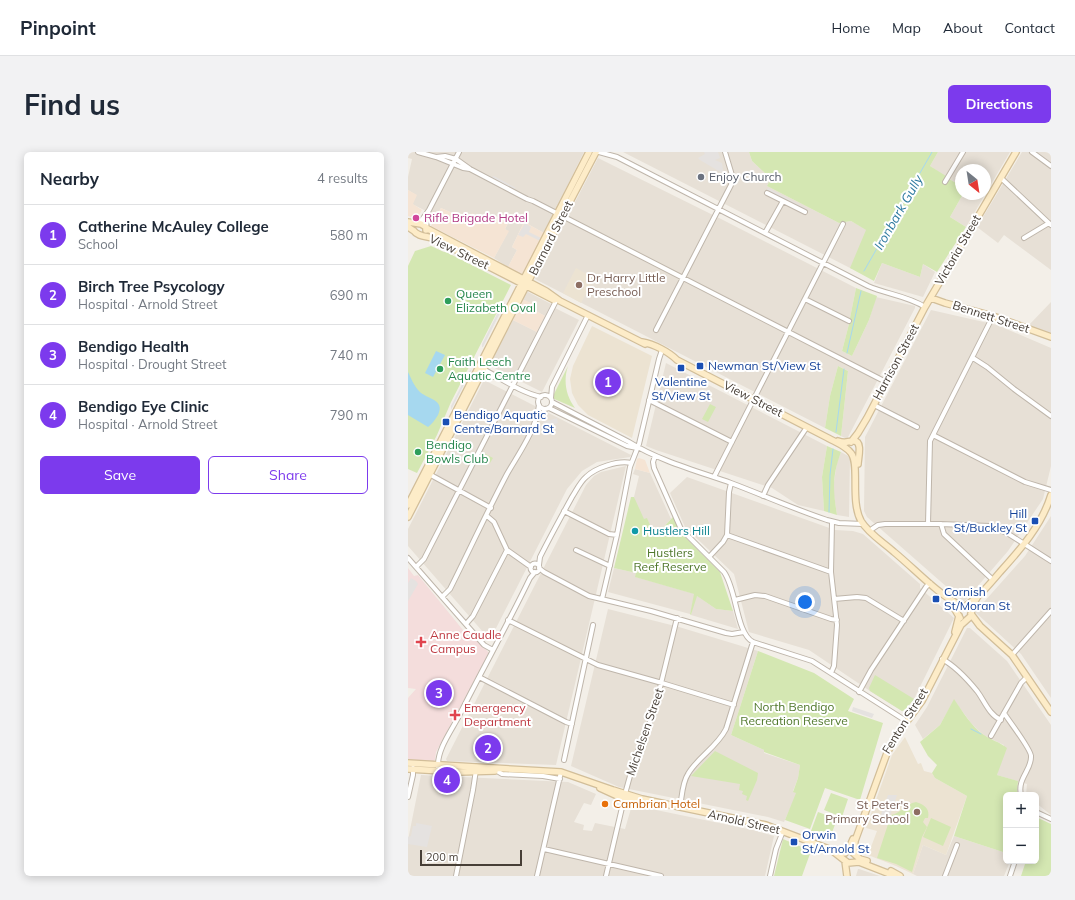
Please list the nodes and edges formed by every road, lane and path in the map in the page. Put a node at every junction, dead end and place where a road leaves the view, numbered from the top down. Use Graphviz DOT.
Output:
graph roads {
  1 [pos="418,152"];
  2 [pos="459,152"];
  3 [pos="589,152"];
  4 [pos="598,152"];
  5 [pos="610,152"];
  6 [pos="725,152"];
  7 [pos="963,152"];
  8 [pos="1016,152"];
  9 [pos="1032,152"];
  10 [pos="436,157"];
  11 [pos="617,157"];
  12 [pos="456,159"];
  13 [pos="453,164"];
  14 [pos="1051,166"];
  15 [pos="470,169"];
  16 [pos="1001,178"];
  17 [pos="945,182"];
  18 [pos="767,193"];
  19 [pos="783,201"];
  20 [pos="718,209"];
  21 [pos="429,210"];
  22 [pos="805,212"];
  23 [pos="560,215"];
  24 [pos="408,222"];
  25 [pos="418,224"];
  26 [pos="843,224"];
  27 [pos="1050,224"];
  28 [pos="408,227"];
  29 [pos="426,228"];
  30 [pos="414,231"];
  31 [pos="765,233"];
  32 [pos="422,235"];
  33 [pos="1024,238"];
  34 [pos="823,263"];
  35 [pos="683,278"];
  36 [pos="525,283"];
  37 [pos="931,298"];
  38 [pos="805,299"];
  39 [pos="558,301"];
  40 [pos="925,307"];
  41 [pos="588,315"];
  42 [pos="993,316"];
  43 [pos="849,321"];
  44 [pos="656,330"];
  45 [pos="788,332"];
  46 [pos="1051,337"];
  47 [pos="662,352"];
  48 [pos="973,358"];
  49 [pos="484,369"];
  50 [pos="480,376"];
  51 [pos="496,377"];
  52 [pos="886,382"];
  53 [pos="513,386"];
  54 [pos="552,388"];
  55 [pos="528,394"];
  56 [pos="464,395"];
  57 [pos="542,397"];
  58 [pos="753,399"];
  59 [pos="551,400"];
  60 [pos="649,400"];
  61 [pos="466,403"];
  62 [pos="539,405"];
  63 [pos="874,405"];
  64 [pos="548,408"];
  65 [pos="1051,416"];
  66 [pos="867,418"];
  67 [pos="536,419"];
  68 [pos="807,427"];
  69 [pos="917,427"];
  70 [pos="446,431"];
  71 [pos="933,435"];
  72 [pos="828,438"];
  73 [pos="732,442"];
  74 [pos="851,442"];
  75 [pos="858,443"];
  76 [pos="637,448"];
  77 [pos="859,450"];
  78 [pos="850,451"];
  79 [pos="655,456"];
  80 [pos="631,463"];
  81 [pos="430,474"];
  82 [pos="714,477"];
  83 [pos="438,480"];
  84 [pos="426,481"];
  85 [pos="731,483"];
  86 [pos="1051,490"];
  87 [pos="459,491"];
  88 [pos="1051,495"];
  89 [pos="763,496"];
  90 [pos="410,506"];
  91 [pos="491,508"];
  92 [pos="564,511"];
  93 [pos="408,516"];
  94 [pos="487,516"];
  95 [pos="861,520"];
  96 [pos="832,522"];
  97 [pos="849,523"];
  98 [pos="928,524"];
  99 [pos="941,524"];
  100 [pos="872,529"];
  101 [pos="617,535"];
  102 [pos="727,535"];
  103 [pos="1024,544"];
  104 [pos="507,550"];
  105 [pos="576,550"];
  106 [pos="893,550"];
  107 [pos="709,557"];
  108 [pos="408,558"];
  109 [pos="1051,561"];
  110 [pos="610,566"];
  111 [pos="416,567"];
  112 [pos="535,568"];
  113 [pos="831,572"];
  114 [pos="993,580"];
  115 [pos="930,583"];
  116 [pos="978,596"];
  117 [pos="442,597"];
  118 [pos="947,597"];
  119 [pos="602,599"];
  120 [pos="735,600"];
  121 [pos="834,600"];
  122 [pos="963,607"];
  123 [pos="1051,611"];
  124 [pos="971,612"];
  125 [pos="958,615"];
  126 [pos="677,618"];
  127 [pos="508,620"];
  128 [pos="837,620"];
  129 [pos="966,620"];
  130 [pos="904,621"];
  131 [pos="466,624"];
  132 [pos="593,625"];
  133 [pos="980,626"];
  134 [pos="744,632"];
  135 [pos="754,642"];
  136 [pos="493,650"];
  137 [pos="1012,655"];
  138 [pos="585,659"];
  139 [pos="943,659"];
  140 [pos="831,673"];
  141 [pos="1027,676"];
  142 [pos="479,677"];
  143 [pos="662,683"];
  144 [pos="859,692"];
  145 [pos="734,705"];
  146 [pos="1049,705"];
  147 [pos="1051,712"];
  148 [pos="1004,713"];
  149 [pos="1001,720"];
  150 [pos="906,722"];
  151 [pos="572,724"];
  152 [pos="991,736"];
  153 [pos="564,760"];
  154 [pos="410,767"];
  155 [pos="438,768"];
  156 [pos="521,769"];
  157 [pos="476,770"];
  158 [pos="497,771"];
  159 [pos="561,772"];
  160 [pos="560,779"];
  161 [pos="1021,792"];
  162 [pos="624,796"];
  163 [pos="408,797"];
  164 [pos="680,807"];
  165 [pos="1039,813"];
  166 [pos="1051,819"];
  167 [pos="783,831"];
  168 [pos="957,845"];
  169 [pos="544,849"];
  170 [pos="829,849"];
  171 [pos="850,853"];
  172 [pos="844,860"];
  173 [pos="853,862"];
  174 [pos="609,864"];
  175 [pos="1014,864"];
  176 [pos="456,876"];
  177 [pos="537,876"];
  178 [pos="606,876"];
  179 [pos="661,876"];
  180 [pos="770,876"];
  181 [pos="847,876"];
  182 [pos="894,876"];
  183 [pos="900,876"];
  184 [pos="945,876"];
  185 [pos="1010,876"];
  1 -- 10 [label="street"];
  2 -- 12 [label="street"];
  3 -- 23 [label="street, Barnard Street"];
  4 -- 11 [label="street"];
  4 -- 23 [label="street, Barnard Street"];
  5 -- 11 [label="street"];
  6 -- 20 [label="street"];
  7 -- 17 [label="street"];
  8 -- 16 [label="street, Victoria Street"];
  9 -- 14 [label="street"];
  10 -- 12 [label="street"];
  10 -- 13 [label="street"];
  11 -- 20 [label="street"];
  12 -- 13 [label="street"];
  12 -- 15 [label="street"];
  13 -- 15 [label="street"];
  13 -- 21 [label="street"];
  15 -- 23 [label="street"];
  16 -- 27 [label="street"];
  16 -- 37 [label="street, Victoria Street"];
  18 -- 19 [label="street"];
  19 -- 22 [label="street"];
  19 -- 31 [label="street"];
  20 -- 31 [label="street"];
  20 -- 35 [label="street"];
  21 -- 25 [label="street"];
  21 -- 29 [label="street"];
  23 -- 35 [label="street"];
  23 -- 36 [label="street, Barnard Street"];
  24 -- 25 [label="street, View Street"];
  25 -- 29 [label="street"];
  25 -- 30 [label="street"];
  26 -- 34 [label="street"];
  27 -- 33 [label="street"];
  28 -- 30 [label="street, View Street"];
  29 -- 32 [label="street"];
  29 -- 36 [label="street, View Street"];
  30 -- 32 [label="street"];
  31 -- 34 [label="street"];
  32 -- 36 [label="street, View Street"];
  34 -- 38 [label="street"];
  34 -- 40 [label="street"];
  35 -- 44 [label="street"];
  35 -- 45 [label="street"];
  36 -- 39 [label="street, View Street"];
  36 -- 49 [label="street, Barnard Street"];
  36 -- 56 [label="street, Barnard Street"];
  37 -- 40 [label="street, Victoria Street"];
  37 -- 42 [label="street, Bennett Street"];
  38 -- 43 [label="street"];
  38 -- 45 [label="street"];
  39 -- 41 [label="street, View Street"];
  39 -- 53 [label="street"];
  40 -- 52 [label="street, Harrison Street"];
  41 -- 47 [label="street, View Street"];
  41 -- 54 [label="street"];
  42 -- 46 [label="street, Bennett Street"];
  42 -- 48 [label="street"];
  45 -- 52 [label="street"];
  45 -- 58 [label="street"];
  47 -- 58 [label="street, View Street"];
  47 -- 60 [label="street"];
  48 -- 65 [label="street"];
  48 -- 71 [label="street"];
  49 -- 50 [label="street, Barnard Street"];
  49 -- 51 [label="street"];
  49 -- 56 [label="street"];
  50 -- 51 [label="street"];
  50 -- 61 [label="street, Barnard Street"];
  51 -- 53 [label="street"];
  52 -- 63 [label="street, Harrison Street"];
  53 -- 55 [label="street"];
  53 -- 87 [label="street"];
  54 -- 57 [label="street"];
  54 -- 59 [label="street"];
  55 -- 57 [label="street"];
  55 -- 62 [label="street"];
  56 -- 70 [label="street, Barnard Street"];
  57 -- 59 [label="street"];
  57 -- 62 [label="street"];
  58 -- 68 [label="street, View Street"];
  58 -- 73 [label="street"];
  59 -- 64 [label="street"];
  59 -- 76 [label="street"];
  60 -- 73 [label="street"];
  60 -- 76 [label="street"];
  61 -- 70 [label="street"];
  61 -- 81 [label="street, Barnard Street"];
  62 -- 64 [label="street"];
  62 -- 67 [label="street"];
  63 -- 66 [label="street, Harrison Street"];
  63 -- 69 [label="street"];
  64 -- 67 [label="street"];
  64 -- 76 [label="street"];
  66 -- 74 [label="street, Harrison Street"];
  66 -- 75 [label="street, Harrison Street"];
  67 -- 91 [label="street"];
  68 -- 72 [label="street, View Street"];
  68 -- 89 [label="street"];
  70 -- 90 [label="street, Barnard Street"];
  71 -- 86 [label="street"];
  71 -- 98 [label="street"];
  72 -- 74 [label="street, View Street"];
  72 -- 78 [label="street, View Street"];
  73 -- 82 [label="street"];
  74 -- 75 [label="street"];
  74 -- 78 [label="street"];
  75 -- 77 [label="street"];
  76 -- 79 [label="street"];
  76 -- 80 [label="street"];
  77 -- 78 [label="street"];
  77 -- 95 [label="street"];
  78 -- 95 [label="street"];
  79 -- 82 [label="street"];
  79 -- 107 [label="street"];
  80 -- 92 [label="street"];
  80 -- 101 [label="street"];
  81 -- 83 [label="street"];
  81 -- 84 [label="street, Barnard Street"];
  81 -- 90 [label="street"];
  82 -- 85 [label="street"];
  83 -- 84 [label="street"];
  83 -- 87 [label="street"];
  84 -- 90 [label="street, Barnard Street"];
  85 -- 89 [label="street"];
  85 -- 102 [label="street"];
  87 -- 91 [label="street"];
  87 -- 111 [label="street"];
  88 -- 103 [label="street"];
  89 -- 96 [label="street"];
  90 -- 93 [label="street, Barnard Street"];
  91 -- 94 [label="street"];
  92 -- 101 [label="street"];
  92 -- 112 [label="street"];
  94 -- 104 [label="street"];
  94 -- 117 [label="street"];
  95 -- 97 [label="street"];
  95 -- 97 [label="street"];
  95 -- 100 [label="street"];
  95 -- 106 [label="street"];
  96 -- 97 [label="street"];
  96 -- 113 [label="street"];
  98 -- 99 [label="street"];
  98 -- 100 [label="street"];
  99 -- 103 [label="street"];
  99 -- 114 [label="street"];
  100 -- 106 [label="street"];
  101 -- 110 [label="street"];
  102 -- 107 [label="street"];
  102 -- 113 [label="street"];
  103 -- 109 [label="street"];
  103 -- 114 [label="street"];
  104 -- 112 [label="street"];
  104 -- 131 [label="street"];
  105 -- 110 [label="street"];
  106 -- 115 [label="street"];
  107 -- 120 [label="street"];
  108 -- 111 [label="street"];
  110 -- 119 [label="street"];
  111 -- 117 [label="street"];
  112 -- 119 [label="street"];
  112 -- 127 [label="street"];
  113 -- 121 [label="street"];
  114 -- 116 [label="street"];
  115 -- 118 [label="street"];
  115 -- 130 [label="street"];
  116 -- 122 [label="street"];
  116 -- 124 [label="street"];
  117 -- 131 [label="street"];
  118 -- 122 [label="street"];
  118 -- 125 [label="street"];
  119 -- 126 [label="street"];
  120 -- 128 [label="street"];
  120 -- 134 [label="street"];
  121 -- 128 [label="street"];
  121 -- 130 [label="street"];
  122 -- 124 [label="street"];
  122 -- 125 [label="street"];
  123 -- 137 [label="street"];
  124 -- 129 [label="street"];
  124 -- 133 [label="street"];
  125 -- 129 [label="street"];
  125 -- 139 [label="street, Fenton Street"];
  126 -- 134 [label="street"];
  126 -- 143 [label="street, Michelsen Street"];
  127 -- 136 [label="street"];
  127 -- 138 [label="street"];
  128 -- 140 [label="street"];
  129 -- 133 [label="street"];
  129 -- 139 [label="street, Fenton Street"];
  130 -- 144 [label="street"];
  131 -- 136 [label="street"];
  132 -- 138 [label="street"];
  133 -- 137 [label="street"];
  134 -- 135 [label="street"];
  135 -- 140 [label="street"];
  135 -- 145 [label="street"];
  136 -- 142 [label="street"];
  137 -- 141 [label="street"];
  138 -- 143 [label="street"];
  138 -- 151 [label="street"];
  139 -- 149 [label="street"];
  139 -- 150 [label="street, Fenton Street"];
  140 -- 144 [label="street"];
  141 -- 146 [label="street"];
  141 -- 148 [label="street"];
  142 -- 151 [label="street"];
  142 -- 155 [label="street"];
  143 -- 145 [label="street"];
  143 -- 162 [label="street, Michelsen Street"];
  144 -- 150 [label="street"];
  145 -- 164 [label="street"];
  146 -- 147 [label="street"];
  148 -- 149 [label="street"];
  148 -- 161 [label="street"];
  149 -- 152 [label="street"];
  150 -- 171 [label="street, Fenton Street"];
  151 -- 153 [label="street"];
  154 -- 155 [label="street, Arnold Street"];
  154 -- 163 [label="street"];
  155 -- 157 [label="street, Arnold Street"];
  156 -- 157 [label="street, Arnold Street"];
  156 -- 158 [label="street, Arnold Street"];
  156 -- 159 [label="street, Arnold Street"];
  157 -- 158 [label="street, Arnold Street"];
  157 -- 176 [label="street"];
  158 -- 160 [label="street, Arnold Street"];
  159 -- 160 [label="street"];
  159 -- 162 [label="street, Arnold Street"];
  160 -- 169 [label="street"];
  162 -- 164 [label="street, Arnold Street"];
  162 -- 174 [label="street, Michelsen Street"];
  164 -- 167 [label="street, Arnold Street"];
  165 -- 166 [label="street"];
  167 -- 170 [label="street, Arnold Street"];
  167 -- 180 [label="street"];
  168 -- 184 [label="street"];
  169 -- 174 [label="street"];
  169 -- 177 [label="street"];
  170 -- 171 [label="street, Arnold Street"];
  170 -- 172 [label="street, Arnold Street"];
  171 -- 172 [label="street"];
  171 -- 173 [label="street"];
  171 -- 183 [label="street, Arnold Street"];
  172 -- 173 [label="street"];
  172 -- 181 [label="street"];
  173 -- 181 [label="street"];
  173 -- 182 [label="street"];
  174 -- 178 [label="street, Michelsen Street"];
  174 -- 179 [label="street"];
  175 -- 185 [label="street"];
}
